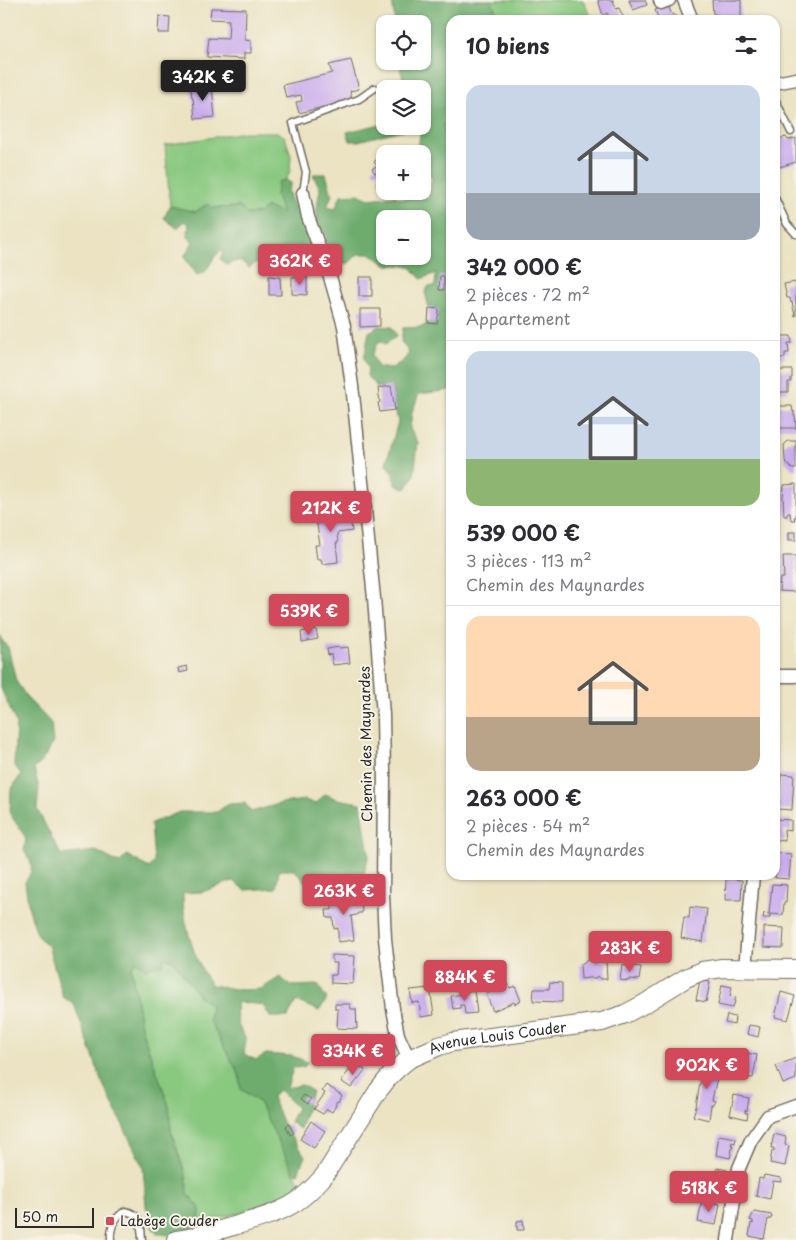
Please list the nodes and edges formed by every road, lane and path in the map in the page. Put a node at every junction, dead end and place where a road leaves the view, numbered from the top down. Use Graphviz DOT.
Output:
graph roads {
  1 [pos="660,0"];
  2 [pos="669,0"];
  3 [pos="684,0"];
  4 [pos="690,15"];
  5 [pos="796,79"];
  6 [pos="780,82"];
  7 [pos="375,88"];
  8 [pos="780,109"];
  9 [pos="791,132"];
  10 [pos="303,193"];
  11 [pos="780,209"];
  12 [pos="796,234"];
  13 [pos="780,676"];
  14 [pos="796,676"];
  15 [pos="752,880"];
  16 [pos="745,968"];
  17 [pos="796,969"];
  18 [pos="409,1059"];
  19 [pos="796,1106"];
  20 [pos="111,1240"];
  21 [pos="142,1240"];
  22 [pos="176,1240"];
  23 [pos="728,1240"];
  1 -- 2 [label="street"];
  3 -- 4 [label="street"];
  5 -- 6 [label="street"];
  7 -- 10 [label="lane"];
  8 -- 9 [label="lane"];
  10 -- 18 [label="street, Chemin des Maynardes"];
  11 -- 12 [label="lane"];
  13 -- 14 [label="street"];
  15 -- 16 [label="street"];
  16 -- 17 [label="street, Avenue Louis Couder"];
  16 -- 18 [label="street, Avenue Louis Couder"];
  18 -- 22 [label="street, Avenue Louis Couder"];
  19 -- 23 [label="street"];
  20 -- 21 [label="lane"];
}
